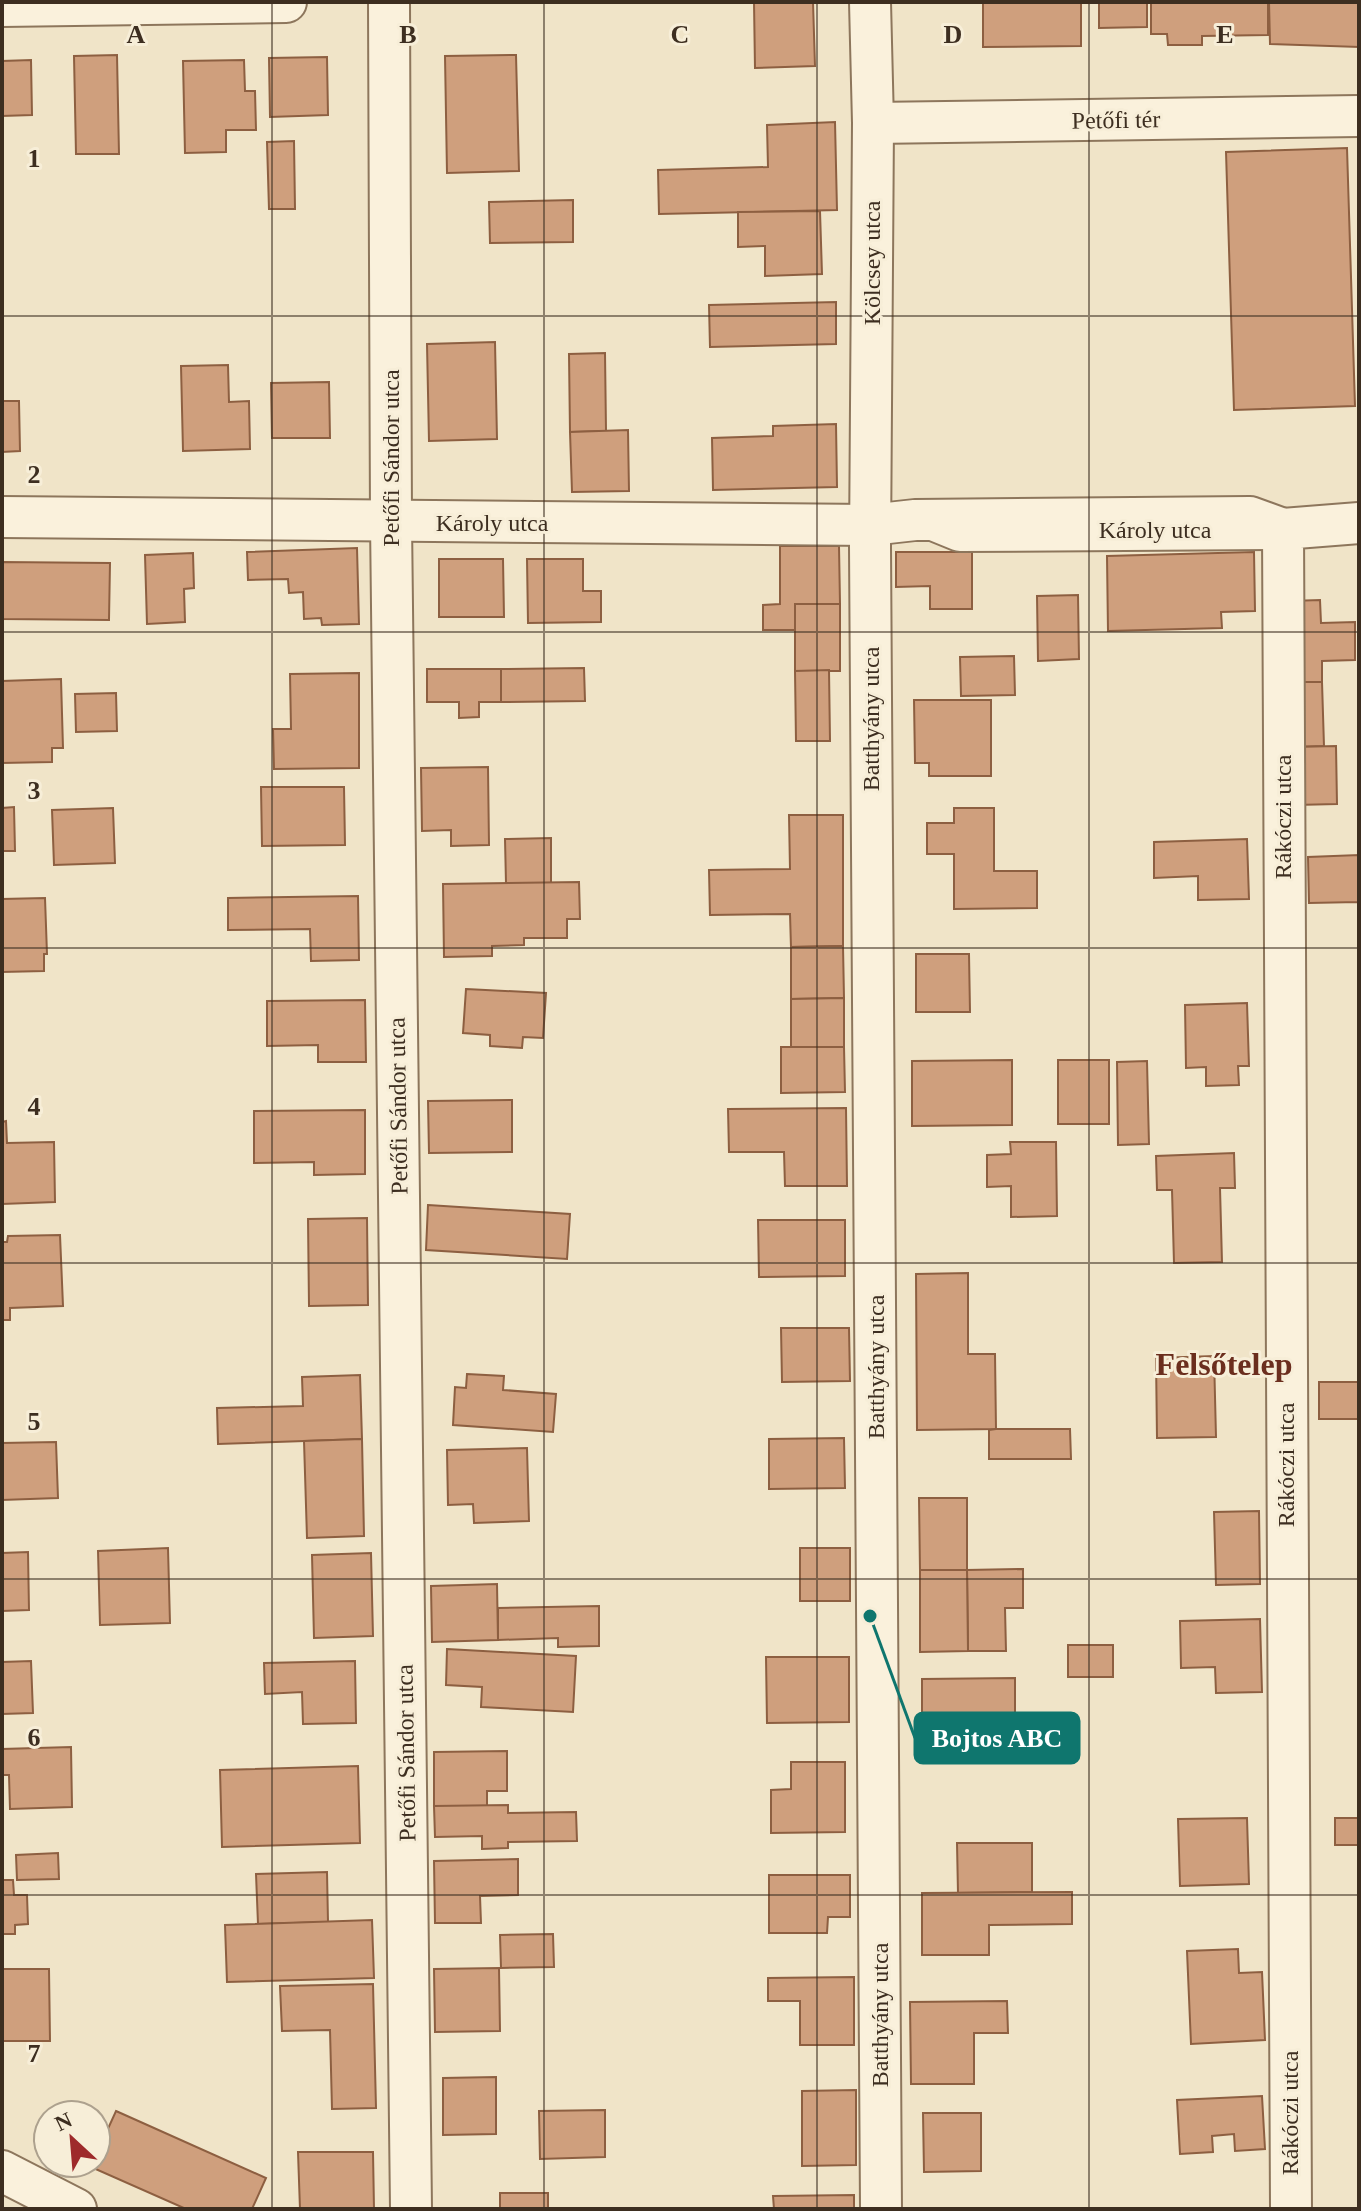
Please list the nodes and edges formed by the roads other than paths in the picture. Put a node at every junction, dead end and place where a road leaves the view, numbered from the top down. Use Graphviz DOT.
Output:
graph roads {
  1 [pos="286,2"];
  2 [pos="389,2"];
  3 [pos="870,2"];
  4 [pos="2,6"];
  5 [pos="1359,116"];
  6 [pos="873,123"];
  7 [pos="2,517"];
  8 [pos="391,522"];
  9 [pos="1359,523"];
  10 [pos="870,525"];
  11 [pos="1283,529"];
  12 [pos="2,2171"];
  13 [pos="76,2209"];
  14 [pos="411,2209"];
  15 [pos="881,2209"];
  16 [pos="1291,2209"];
  1 -- 4 [label="street"];
  2 -- 8 [label="street, Petőfi Sándor utca"];
  3 -- 6 [label="street, Kölcsey utca"];
  5 -- 6 [label="street, Petőfi tér"];
  6 -- 10 [label="street, Kölcsey utca"];
  7 -- 8 [label="street, Károly utca"];
  8 -- 10 [label="street, Károly utca"];
  8 -- 14 [label="street, Petőfi Sándor utca"];
  9 -- 11 [label="street, Károly utca"];
  10 -- 11 [label="street, Károly utca"];
  10 -- 15 [label="street, Batthyány utca"];
  11 -- 16 [label="street, Rákóczi utca"];
  12 -- 13 [label="street"];
}
